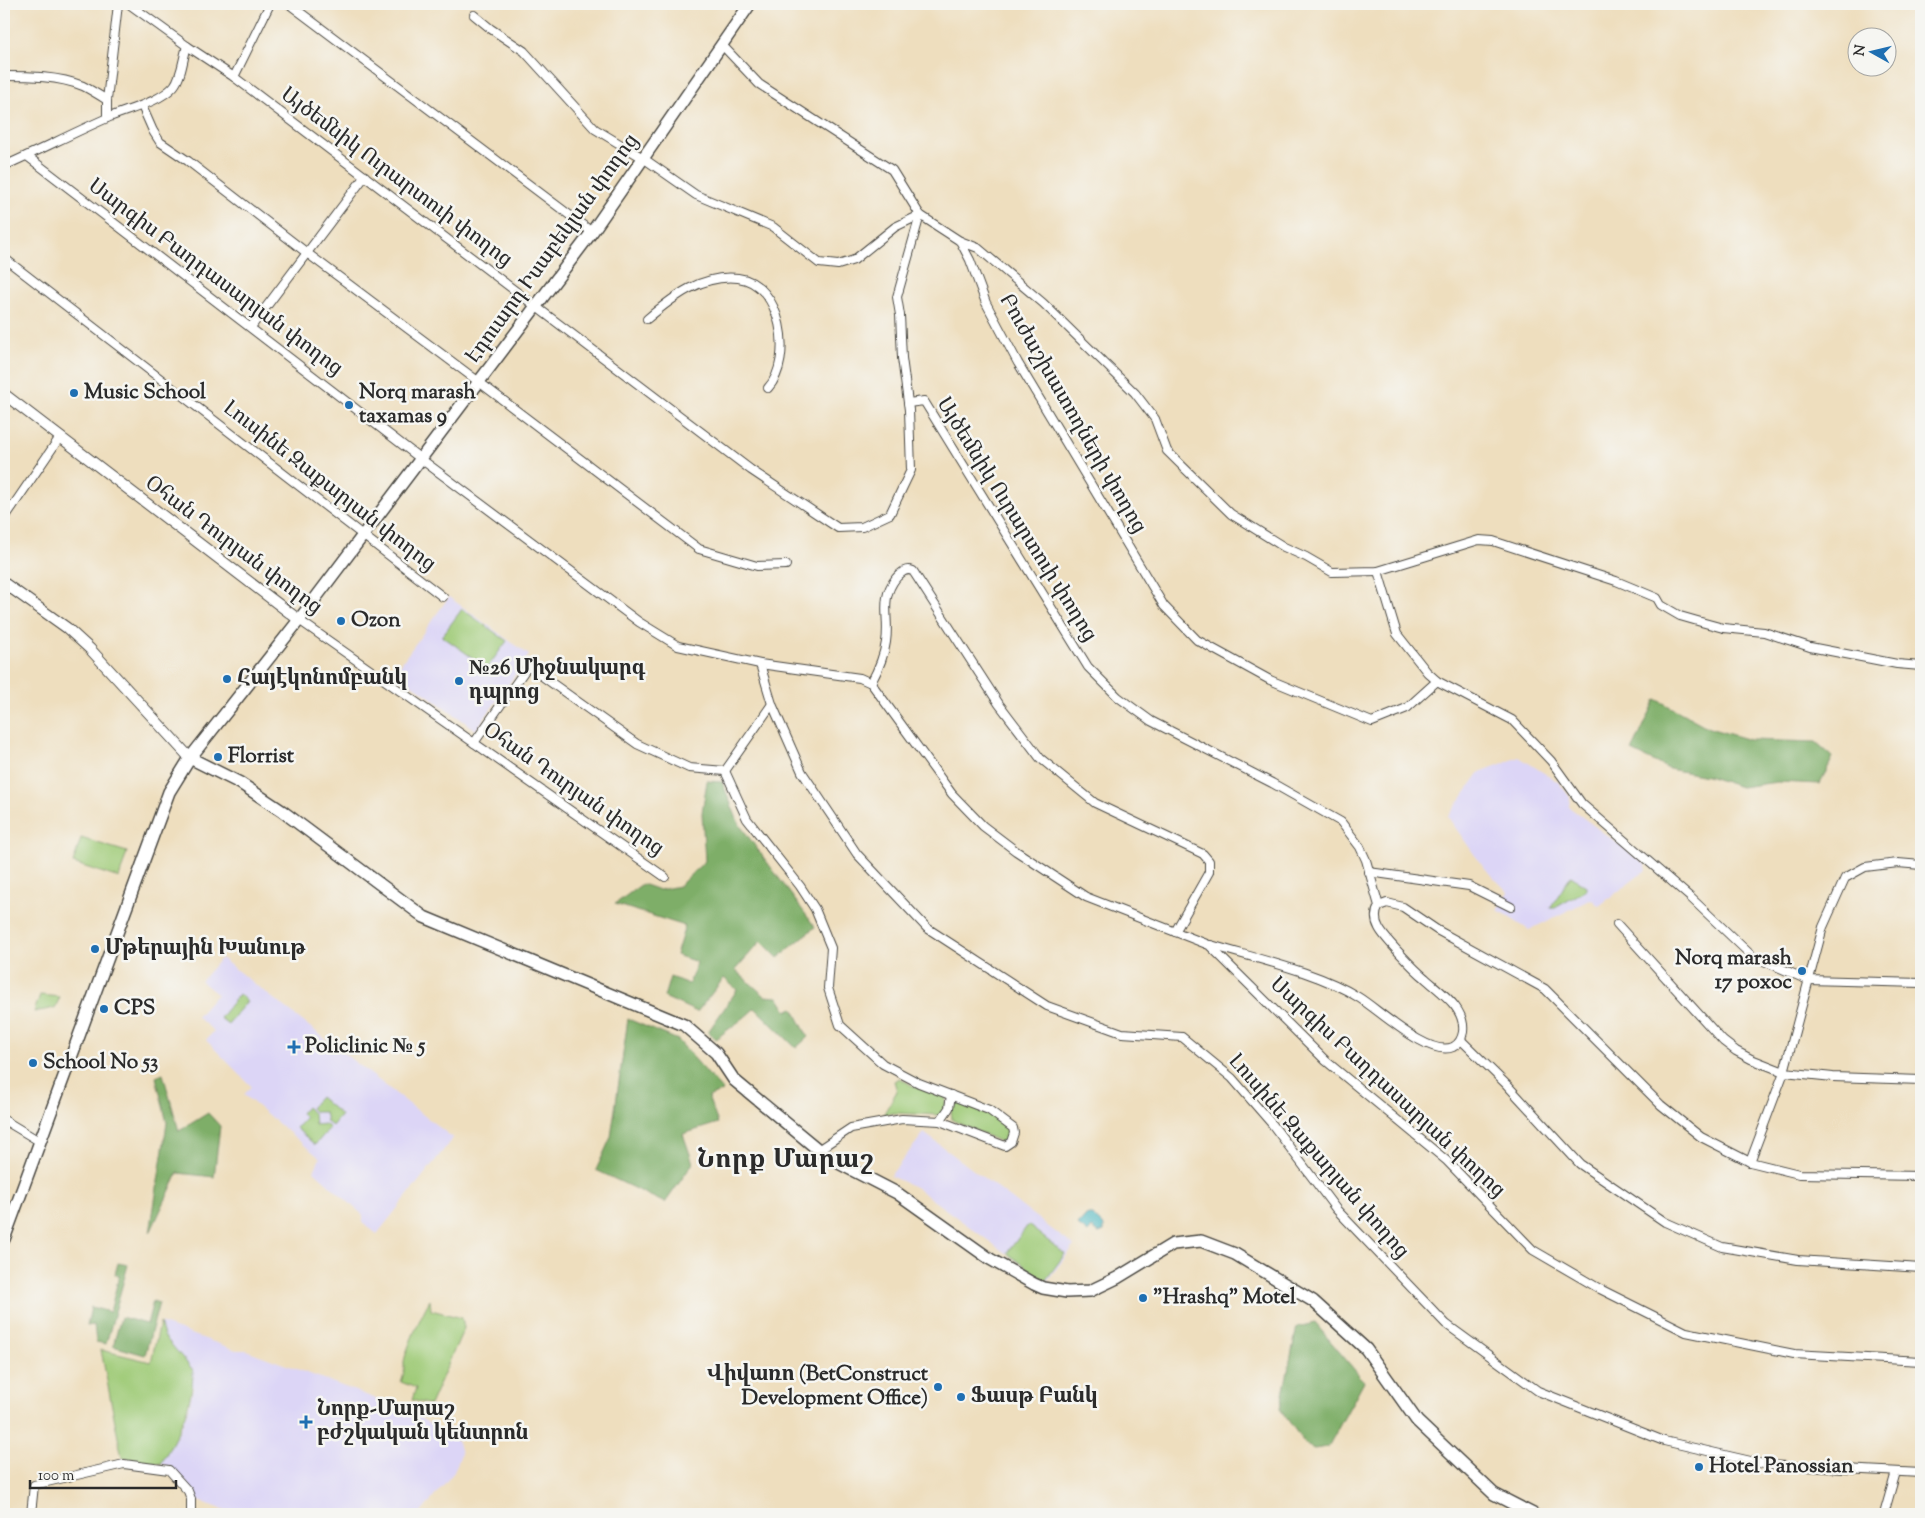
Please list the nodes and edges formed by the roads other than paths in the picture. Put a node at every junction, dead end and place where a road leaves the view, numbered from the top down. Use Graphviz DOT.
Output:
graph roads {
  1 [pos="118,4"];
  2 [pos="129,4"];
  3 [pos="270,4"];
  4 [pos="289,4"];
  5 [pos="750,4"];
  6 [pos="474,15"];
  7 [pos="722,45"];
  8 [pos="187,46"];
  9 [pos="4,76"];
  10 [pos="234,77"];
  11 [pos="107,100"];
  12 [pos="142,106"];
  13 [pos="107,118"];
  14 [pos="27,156"];
  15 [pos="643,158"];
  16 [pos="4,166"];
  17 [pos="365,176"];
  18 [pos="920,215"];
  19 [pos="592,232"];
  20 [pos="960,241"];
  21 [pos="307,253"];
  22 [pos="4,258"];
  23 [pos="535,306"];
  24 [pos="647,319"];
  25 [pos="251,327"];
  26 [pos="479,382"];
  27 [pos="768,388"];
  28 [pos="4,394"];
  29 [pos="908,403"];
  30 [pos="60,437"];
  31 [pos="421,459"];
  32 [pos="4,519"];
  33 [pos="363,535"];
  34 [pos="786,565"];
  35 [pos="1378,571"];
  36 [pos="4,583"];
  37 [pos="443,597"];
  38 [pos="299,620"];
  39 [pos="760,664"];
  40 [pos="1921,666"];
  41 [pos="1437,681"];
  42 [pos="871,683"];
  43 [pos="772,704"];
  44 [pos="474,743"];
  45 [pos="190,758"];
  46 [pos="725,771"];
  47 [pos="1921,865"];
  48 [pos="1369,872"];
  49 [pos="664,877"];
  50 [pos="1378,906"];
  51 [pos="1511,907"];
  52 [pos="1618,924"];
  53 [pos="1175,932"];
  54 [pos="1209,945"];
  55 [pos="1808,980"];
  56 [pos="1921,983"];
  57 [pos="1461,1040"];
  58 [pos="1784,1072"];
  59 [pos="1921,1080"];
  60 [pos="951,1095"];
  61 [pos="4,1120"];
  62 [pos="940,1121"];
  63 [pos="39,1141"];
  64 [pos="818,1150"];
  65 [pos="1750,1162"];
  66 [pos="1921,1176"];
  67 [pos="4,1239"];
  68 [pos="1921,1268"];
  69 [pos="1921,1361"];
  70 [pos="1896,1472"];
  71 [pos="1921,1473"];
  72 [pos="31,1514"];
  73 [pos="193,1514"];
  74 [pos="1533,1514"];
  75 [pos="1884,1514"];
  1 -- 11 [label="street"];
  2 -- 8 [label="street, Այծեմնիկ Ուրարտուի փողոց"];
  3 -- 10 [label="street"];
  4 -- 19 [label="street"];
  5 -- 7 [label="main road, Էդուարդ Իսաբեկյան փողոց"];
  6 -- 15 [label="street"];
  7 -- 15 [label="main road, Էդուարդ Իսաբեկյան փողոց"];
  7 -- 18 [label="street"];
  8 -- 10 [label="street, Այծեմնիկ Ուրարտուի փողոց"];
  8 -- 12 [label="street"];
  9 -- 11 [label="street"];
  10 -- 17 [label="street, Այծեմնիկ Ուրարտուի փողոց"];
  11 -- 13 [label="street"];
  12 -- 13 [label="street"];
  12 -- 21 [label="street"];
  13 -- 14 [label="street"];
  14 -- 16 [label="street"];
  14 -- 25 [label="street, Սարգիս Բաղդասարյան փողոց"];
  15 -- 18 [label="street"];
  15 -- 19 [label="main road, Էդուարդ Իսաբեկյան փողոց"];
  17 -- 21 [label="street"];
  17 -- 23 [label="street, Այծեմնիկ Ուրարտուի փողոց"];
  18 -- 20 [label="street"];
  18 -- 29 [label="street"];
  19 -- 23 [label="main road, Էդուարդ Իսաբեկյան փողոց"];
  20 -- 35 [label="street"];
  20 -- 41 [label="street, Բուժաշխատողների փողոց"];
  21 -- 25 [label="street"];
  21 -- 26 [label="street"];
  22 -- 33 [label="street, Լուսինե Զաքարյան փողոց"];
  23 -- 26 [label="main road, Էդուարդ Իսաբեկյան փողոց"];
  23 -- 29 [label="street, Այծեմնիկ Ուրարտուի փողոց"];
  24 -- 27 [label="street"];
  25 -- 31 [label="street, Սարգիս Բաղդասարյան փողոց"];
  26 -- 31 [label="main road, Էդուարդ Իսաբեկյան փողոց"];
  26 -- 34 [label="street"];
  28 -- 30 [label="street, Օհան Դուրյան փողոց"];
  29 -- 48 [label="street, Այծեմնիկ Ուրարտուի փողոց"];
  30 -- 32 [label="street"];
  30 -- 38 [label="street, Օհան Դուրյան փողոց"];
  31 -- 33 [label="main road, Էդուարդ Իսաբեկյան փողոց"];
  31 -- 39 [label="street, Սարգիս Բաղդասարյան փողոց"];
  33 -- 37 [label="street, Լուսինե Զաքարյան փողոց"];
  33 -- 38 [label="main road, Էդուարդ Իսաբեկյան փողոց"];
  35 -- 40 [label="street"];
  35 -- 41 [label="street"];
  36 -- 45 [label="street"];
  38 -- 44 [label="street, Օհան Դուրյան փողոց"];
  38 -- 45 [label="main road, Էդուարդ Իսաբեկյան փողոց"];
  39 -- 42 [label="street, Սարգիս Բաղդասարյան փողոց"];
  39 -- 43 [label="street, Լուսինե Զաքարյան փողոց"];
  41 -- 55 [label="street"];
  42 -- 53 [label="street, Սարգիս Բաղդասարյան փողոց"];
  42 -- 53 [label="street"];
  43 -- 46 [label="street"];
  43 -- 70 [label="street, Լուսինե Զաքարյան փողոց"];
  44 -- 46 [label="street"];
  44 -- 49 [label="street, Օհան Դուրյան փողոց"];
  45 -- 63 [label="main road, Էդուարդ Իսաբեկյան փողոց"];
  45 -- 64 [label="main road"];
  46 -- 60 [label="street"];
  47 -- 55 [label="street"];
  48 -- 50 [label="street, Այծեմնիկ Ուրարտուի փողոց"];
  48 -- 51 [label="street"];
  50 -- 57 [label="street, Այծեմնիկ Ուրարտուի փողոց"];
  50 -- 65 [label="street"];
  52 -- 58 [label="street"];
  53 -- 54 [label="street, Սարգիս Բաղդասարյան փողոց"];
  54 -- 57 [label="street"];
  54 -- 69 [label="street, Սարգիս Բաղդասարյան փողոց"];
  55 -- 56 [label="street"];
  55 -- 58 [label="street"];
  57 -- 68 [label="street"];
  58 -- 59 [label="street"];
  58 -- 65 [label="street"];
  60 -- 62 [label="street"];
  60 -- 62 [label="street"];
  61 -- 63 [label="street"];
  62 -- 64 [label="street"];
  63 -- 67 [label="main road, Էդուարդ Իսաբեկյան փողոց"];
  64 -- 74 [label="main road"];
  65 -- 66 [label="street"];
  70 -- 71 [label="street, Լուսինե Զաքարյան փողոց"];
  70 -- 75 [label="street"];
  72 -- 73 [label="street"];
}
